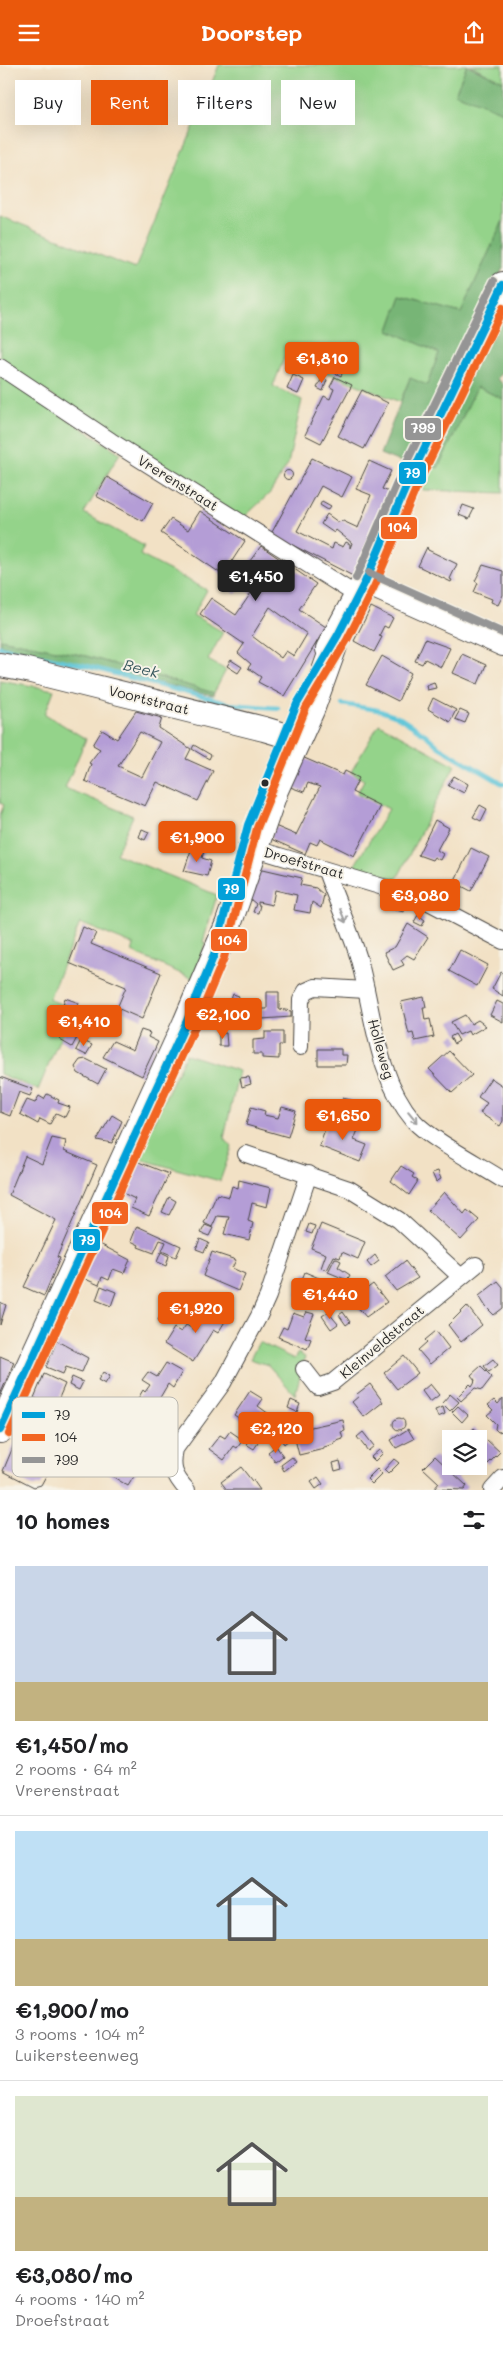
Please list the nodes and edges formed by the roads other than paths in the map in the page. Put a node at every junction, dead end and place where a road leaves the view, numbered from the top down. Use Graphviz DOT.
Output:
graph roads {
  1 [pos="503,285"];
  2 [pos="0,367"];
  3 [pos="362,589"];
  4 [pos="503,643"];
  5 [pos="0,665"];
  6 [pos="291,737"];
  7 [pos="248,847"];
  8 [pos="326,871"];
  9 [pos="503,941"];
  10 [pos="366,991"];
  11 [pos="300,1047"];
  12 [pos="246,1154"];
  13 [pos="309,1175"];
  14 [pos="503,1180"];
  15 [pos="476,1265"];
  16 [pos="461,1277"];
  17 [pos="304,1369"];
  18 [pos="16,1397"];
  19 [pos="12,1405"];
  20 [pos="0,1431"];
  21 [pos="178,1445"];
  22 [pos="175,1477"];
  23 [pos="503,1478"];
  24 [pos="187,1490"];
  25 [pos="492,1490"];
  1 -- 3 [label="main road"];
  2 -- 3 [label="street, Vrerenstraat"];
  3 -- 4 [label="street, Vrerenstraat"];
  3 -- 6 [label="main road"];
  5 -- 6 [label="street, Voortstraat"];
  6 -- 7 [label="main road"];
  7 -- 8 [label="street, Droefstraat"];
  7 -- 18 [label="main road"];
  8 -- 9 [label="street, Droefstraat"];
  8 -- 10 [label="street, Holleweg, one-way"];
  10 -- 11 [label="street"];
  10 -- 14 [label="street, Holleweg, one-way"];
  12 -- 13 [label="street"];
  13 -- 16 [label="street"];
  13 -- 21 [label="street"];
  15 -- 16 [label="street, Kleinveldstraat"];
  16 -- 17 [label="street, Kleinveldstraat"];
  19 -- 20 [label="main road"];
  22 -- 24 [label="street"];
  23 -- 25 [label="street"];
}
